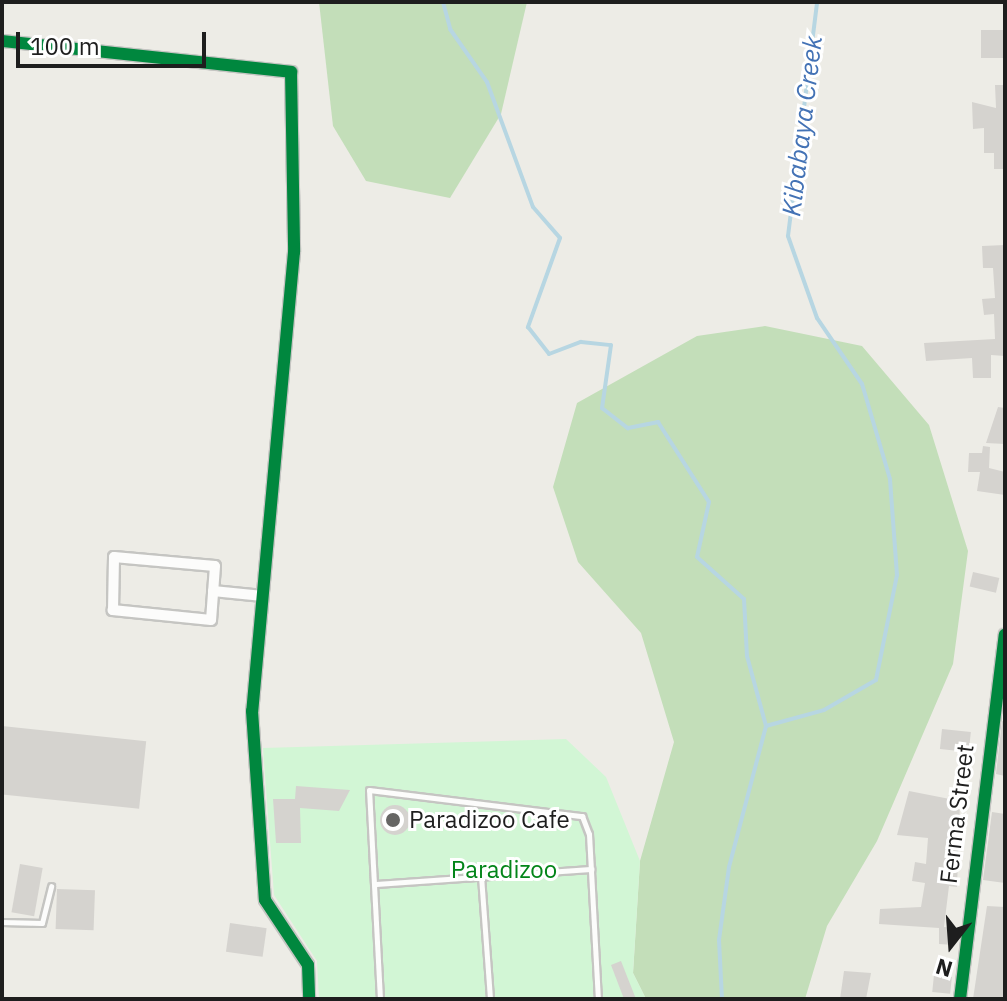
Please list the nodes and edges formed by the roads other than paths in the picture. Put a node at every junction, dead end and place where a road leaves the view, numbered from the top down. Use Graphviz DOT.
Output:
graph roads {
  1 [pos="2,41"];
  2 [pos="213,591"];
  3 [pos="263,596"];
  4 [pos="1005,635"];
  5 [pos="591,869"];
  6 [pos="481,876"];
  7 [pos="375,884"];
  8 [pos="51,886"];
  9 [pos="2,922"];
  10 [pos="309,999"];
  11 [pos="380,999"];
  12 [pos="490,999"];
  13 [pos="598,999"];
  14 [pos="960,999"];
  1 -- 3 [label="street"];
  2 -- 2 [label="street"];
  2 -- 3 [label="street"];
  3 -- 10 [label="street"];
  4 -- 14 [label="street, Ferma Street"];
  5 -- 6 [label="lane"];
  5 -- 7 [label="lane"];
  5 -- 13 [label="lane"];
  6 -- 7 [label="lane"];
  6 -- 12 [label="lane"];
  7 -- 11 [label="lane"];
  8 -- 9 [label="lane"];
}
